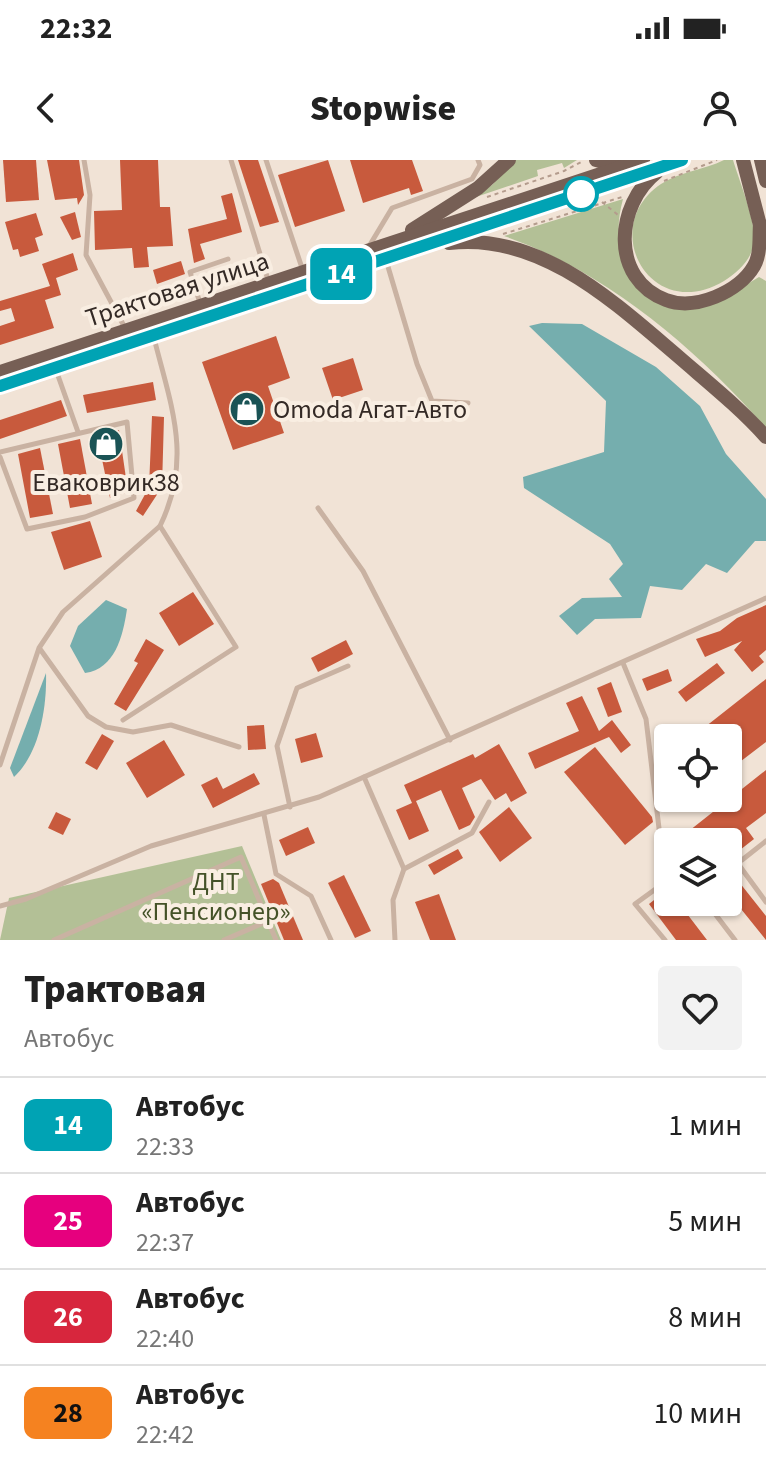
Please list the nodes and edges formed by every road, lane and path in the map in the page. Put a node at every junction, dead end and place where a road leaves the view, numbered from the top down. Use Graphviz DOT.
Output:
graph roads {
  1 [pos="84,160"];
  2 [pos="231,160"];
  3 [pos="266,160"];
  4 [pos="478,160"];
  5 [pos="509,160"];
  6 [pos="596,160"];
  7 [pos="643,160"];
  8 [pos="682,160"];
  9 [pos="717,160"];
  10 [pos="583,161"];
  11 [pos="665,166"];
  12 [pos="623,167"];
  13 [pos="745,167"];
  14 [pos="656,185"];
  15 [pos="624,197"];
  16 [pos="484,198"];
  17 [pos="601,201"];
  18 [pos="619,216"];
  19 [pos="760,224"];
  20 [pos="502,235"];
  21 [pos="417,248"];
  22 [pos="766,248"];
  23 [pos="377,253"];
  24 [pos="228,259"];
  25 [pos="303,272"];
  26 [pos="269,284"];
  27 [pos="201,306"];
  28 [pos="127,331"];
  29 [pos="154,337"];
  30 [pos="56,369"];
  31 [pos="0,372"];
  32 [pos="0,386"];
  33 [pos="468,403"];
  34 [pos="78,432"];
  35 [pos="766,437"];
  36 [pos="0,455"];
  37 [pos="318,508"];
  38 [pos="160,526"];
  39 [pos="766,598"];
  40 [pos="39,648"];
  41 [pos="623,663"];
  42 [pos="348,666"];
  43 [pos="123,720"];
  44 [pos="450,740"];
  45 [pos="239,747"];
  46 [pos="0,765"];
  47 [pos="364,777"];
  48 [pos="489,802"];
  49 [pos="290,807"];
  50 [pos="264,815"];
  51 [pos="659,828"];
  52 [pos="766,841"];
  53 [pos="742,857"];
  54 [pos="404,869"];
  55 [pos="742,869"];
  56 [pos="654,890"];
  57 [pos="766,902"];
  58 [pos="0,906"];
  59 [pos="717,916"];
  60 [pos="268,921"];
  61 [pos="54,940"];
  62 [pos="224,940"];
  63 [pos="276,940"];
  64 [pos="331,940"];
  65 [pos="395,940"];
  66 [pos="665,940"];
  67 [pos="735,940"];
  1 -- 28 [label="lane"];
  2 -- 26 [label="lane"];
  3 -- 25 [label="lane"];
  4 -- 23 [label="lane"];
  5 -- 23 [label="main road"];
  6 -- 12 [label="main road"];
  7 -- 12 [label="main road, Трактовая улица"];
  8 -- 11 [label="main road, Трактовая улица"];
  9 -- 14 [label="path"];
  10 -- 16 [label="path"];
  11 -- 19 [label="main road"];
  11 -- 21 [label="main road, Трактовая улица"];
  12 -- 23 [label="main road, Трактовая улица"];
  13 -- 19 [label="main road"];
  15 -- 17 [label="path"];
  17 -- 18 [label="path"];
  17 -- 20 [label="path"];
  19 -- 22 [label="main road"];
  21 -- 23 [label="main road, Трактовая улица"];
  21 -- 35 [label="main road"];
  23 -- 25 [label="main road, Трактовая улица"];
  23 -- 29 [label="main road, Трактовая улица"];
  23 -- 33 [label="lane"];
  24 -- 27 [label="lane"];
  25 -- 26 [label="main road, Трактовая улица"];
  26 -- 27 [label="main road, Трактовая улица"];
  27 -- 28 [label="main road, Трактовая улица"];
  28 -- 31 [label="main road, Трактовая улица"];
  29 -- 30 [label="main road, Трактовая улица"];
  29 -- 38 [label="lane"];
  30 -- 32 [label="main road, Трактовая улица"];
  30 -- 34 [label="lane"];
  34 -- 36 [label="lane"];
  34 -- 36 [label="lane"];
  37 -- 44 [label="lane"];
  38 -- 40 [label="lane"];
  38 -- 43 [label="lane"];
  39 -- 41 [label="lane"];
  40 -- 45 [label="lane"];
  40 -- 46 [label="lane"];
  41 -- 44 [label="lane"];
  41 -- 51 [label="lane"];
  42 -- 49 [label="lane"];
  44 -- 47 [label="lane"];
  47 -- 49 [label="lane"];
  47 -- 54 [label="lane"];
  48 -- 54 [label="lane"];
  49 -- 50 [label="lane"];
  50 -- 58 [label="lane"];
  50 -- 64 [label="lane"];
  52 -- 53 [label="lane"];
  54 -- 65 [label="lane"];
  55 -- 57 [label="lane"];
  56 -- 66 [label="lane"];
  59 -- 67 [label="lane"];
  60 -- 61 [label="lane"];
  60 -- 62 [label="lane"];
  60 -- 63 [label="lane"];
}
